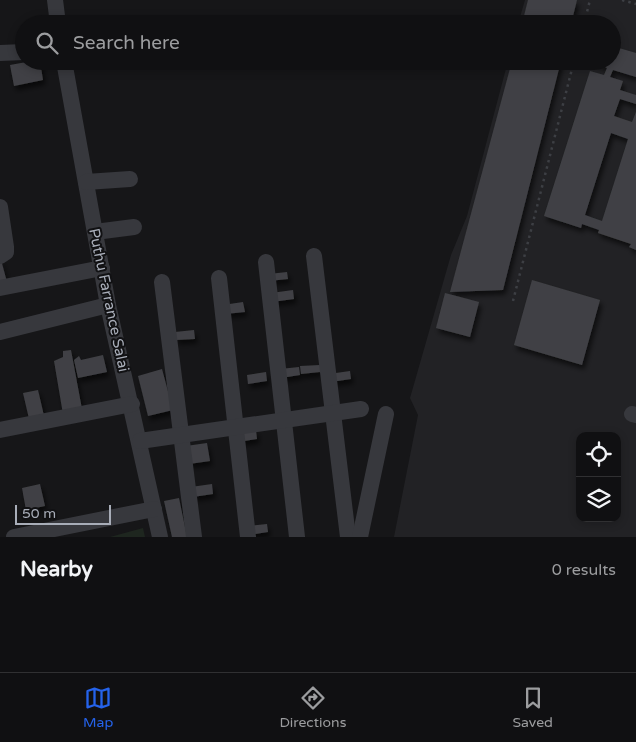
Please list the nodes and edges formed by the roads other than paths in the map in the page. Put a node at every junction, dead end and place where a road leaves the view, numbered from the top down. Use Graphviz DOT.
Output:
graph roads {
  1 [pos="55,0"];
  2 [pos="57,15"];
  3 [pos="15,52"];
  4 [pos="0,53"];
  5 [pos="66,70"];
  6 [pos="130,179"];
  7 [pos="86,182"];
  8 [pos="0,207"];
  9 [pos="134,227"];
  10 [pos="95,232"];
  11 [pos="0,256"];
  12 [pos="314,256"];
  13 [pos="266,262"];
  14 [pos="102,268"];
  15 [pos="219,278"];
  16 [pos="162,282"];
  17 [pos="0,288"];
  18 [pos="108,305"];
  19 [pos="0,332"];
  20 [pos="132,404"];
  21 [pos="361,409"];
  22 [pos="333,413"];
  23 [pos="386,414"];
  24 [pos="284,420"];
  25 [pos="235,427"];
  26 [pos="0,430"];
  27 [pos="180,435"];
  28 [pos="140,441"];
  29 [pos="154,509"];
  30 [pos="14,537"];
  31 [pos="160,537"];
  32 [pos="194,537"];
  33 [pos="248,537"];
  34 [pos="297,537"];
  35 [pos="348,537"];
  36 [pos="360,537"];
  1 -- 2 [label="street"];
  3 -- 4 [label="street"];
  5 -- 7 [label="street, Puthu Farrance Salai"];
  6 -- 7 [label="street"];
  7 -- 10 [label="street, Puthu Farrance Salai"];
  8 -- 11 [label="street"];
  9 -- 10 [label="street"];
  10 -- 14 [label="street, Puthu Farrance Salai"];
  12 -- 22 [label="street"];
  13 -- 24 [label="street"];
  14 -- 17 [label="street"];
  14 -- 18 [label="street, Puthu Farrance Salai"];
  15 -- 25 [label="street"];
  16 -- 27 [label="street"];
  18 -- 19 [label="street"];
  18 -- 20 [label="street, Puthu Farrance Salai"];
  20 -- 26 [label="street"];
  20 -- 28 [label="street, Puthu Farrance Salai"];
  21 -- 22 [label="street"];
  22 -- 24 [label="street"];
  22 -- 35 [label="street"];
  23 -- 36 [label="street"];
  24 -- 25 [label="street"];
  24 -- 34 [label="street"];
  25 -- 27 [label="street"];
  25 -- 33 [label="street"];
  27 -- 28 [label="street"];
  27 -- 32 [label="street"];
  28 -- 29 [label="street, Puthu Farrance Salai"];
  29 -- 30 [label="street"];
  29 -- 31 [label="street, Puthu Farrance Salai"];
}
